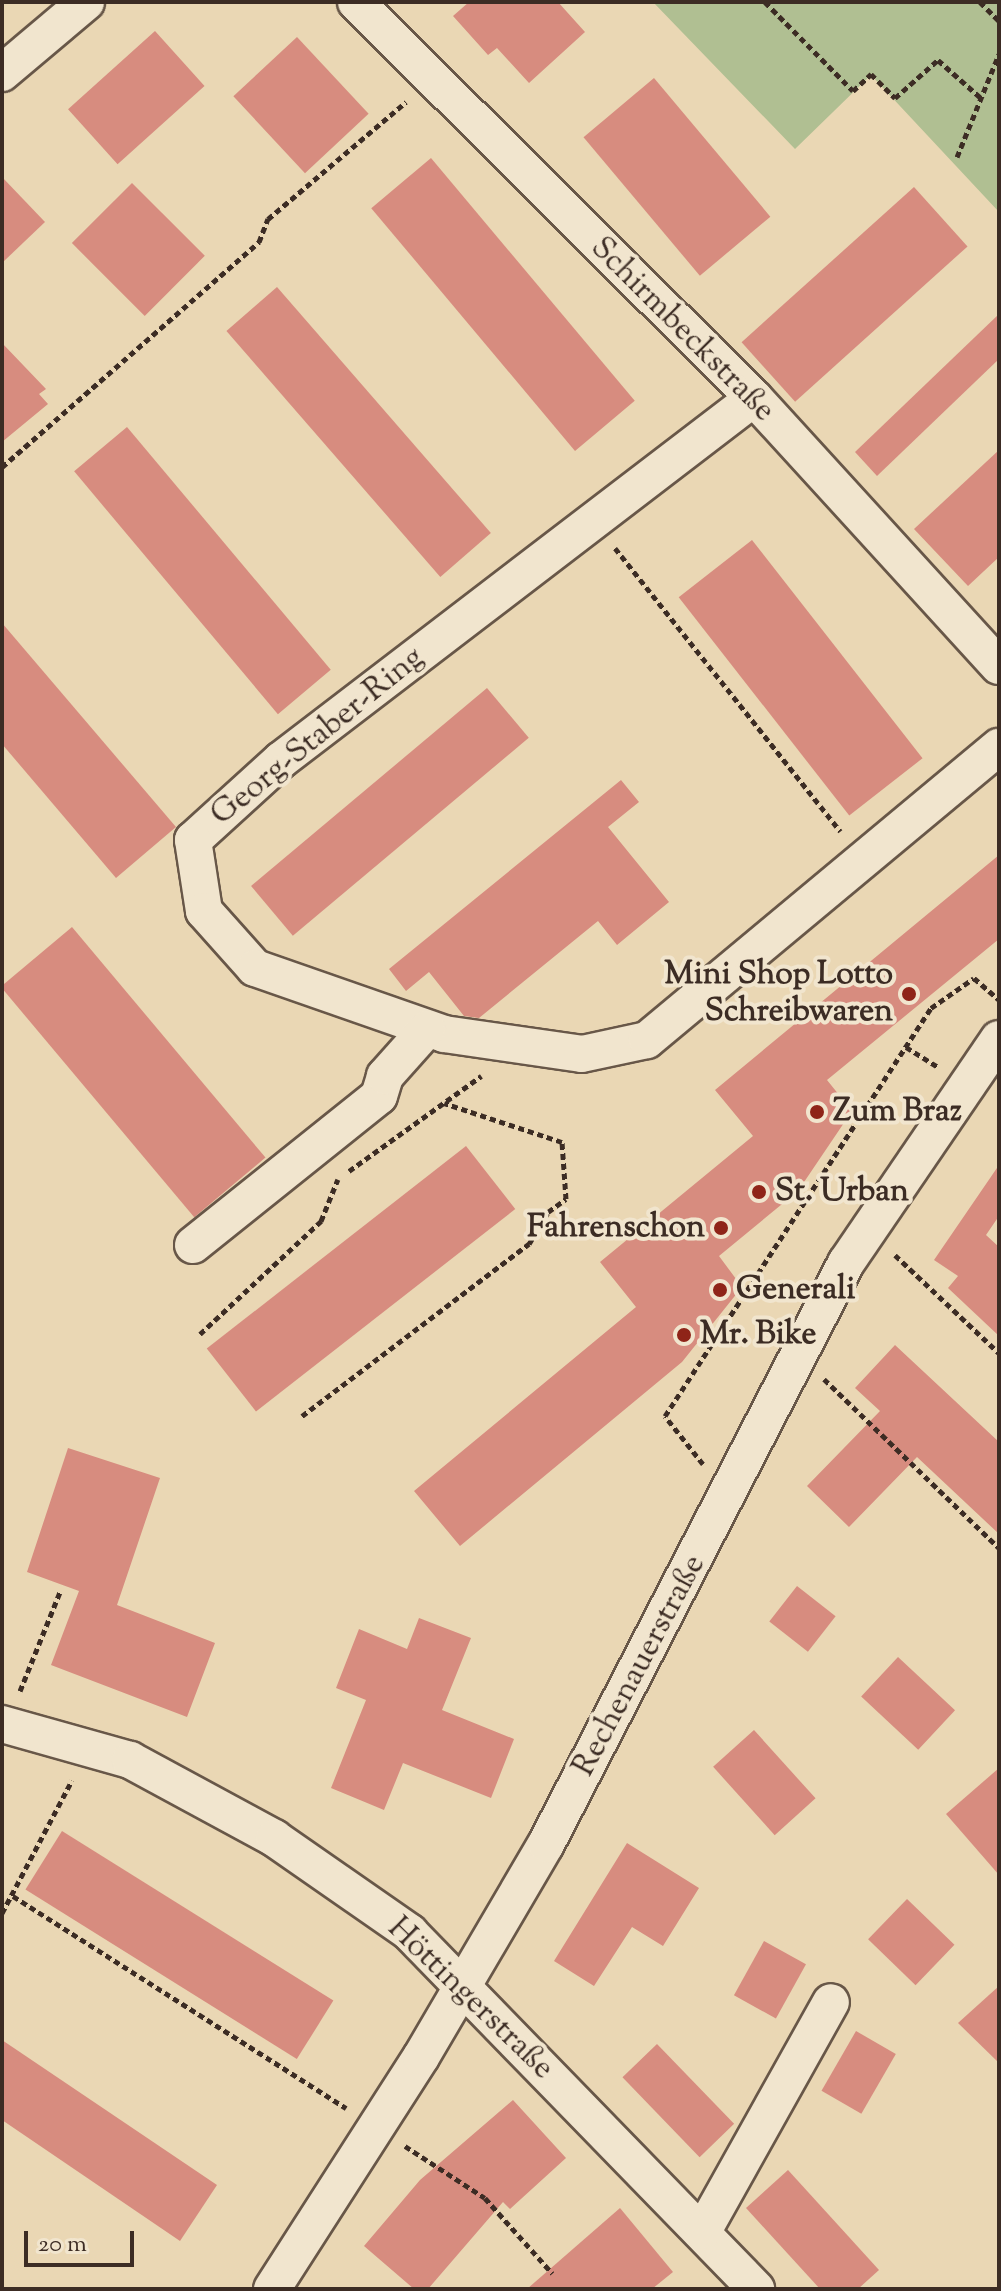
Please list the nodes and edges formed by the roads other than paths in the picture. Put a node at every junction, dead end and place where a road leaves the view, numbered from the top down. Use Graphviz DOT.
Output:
graph roads {
  1 [pos="86,2"];
  2 [pos="356,2"];
  3 [pos="2,73"];
  4 [pos="754,398"];
  5 [pos="999,666"];
  6 [pos="999,747"];
  7 [pos="427,1029"];
  8 [pos="999,1039"];
  9 [pos="193,1245"];
  10 [pos="4,1724"];
  11 [pos="463,1989"];
  12 [pos="831,2002"];
  13 [pos="703,2231"];
  14 [pos="272,2289"];
  15 [pos="756,2289"];
  1 -- 3 [label="street"];
  2 -- 4 [label="street, Schirmbeckstraße"];
  4 -- 5 [label="street, Schirmbeckstraße"];
  4 -- 7 [label="street, Georg-Staber-Ring"];
  6 -- 7 [label="street, Georg-Staber-Ring"];
  7 -- 9 [label="street"];
  8 -- 11 [label="street, Rechenauerstraße"];
  10 -- 11 [label="street, Höttingerstraße"];
  11 -- 13 [label="street, Höttingerstraße"];
  11 -- 14 [label="street, Rechenauerstraße"];
  12 -- 13 [label="street"];
  13 -- 15 [label="street, Höttingerstraße"];
}
